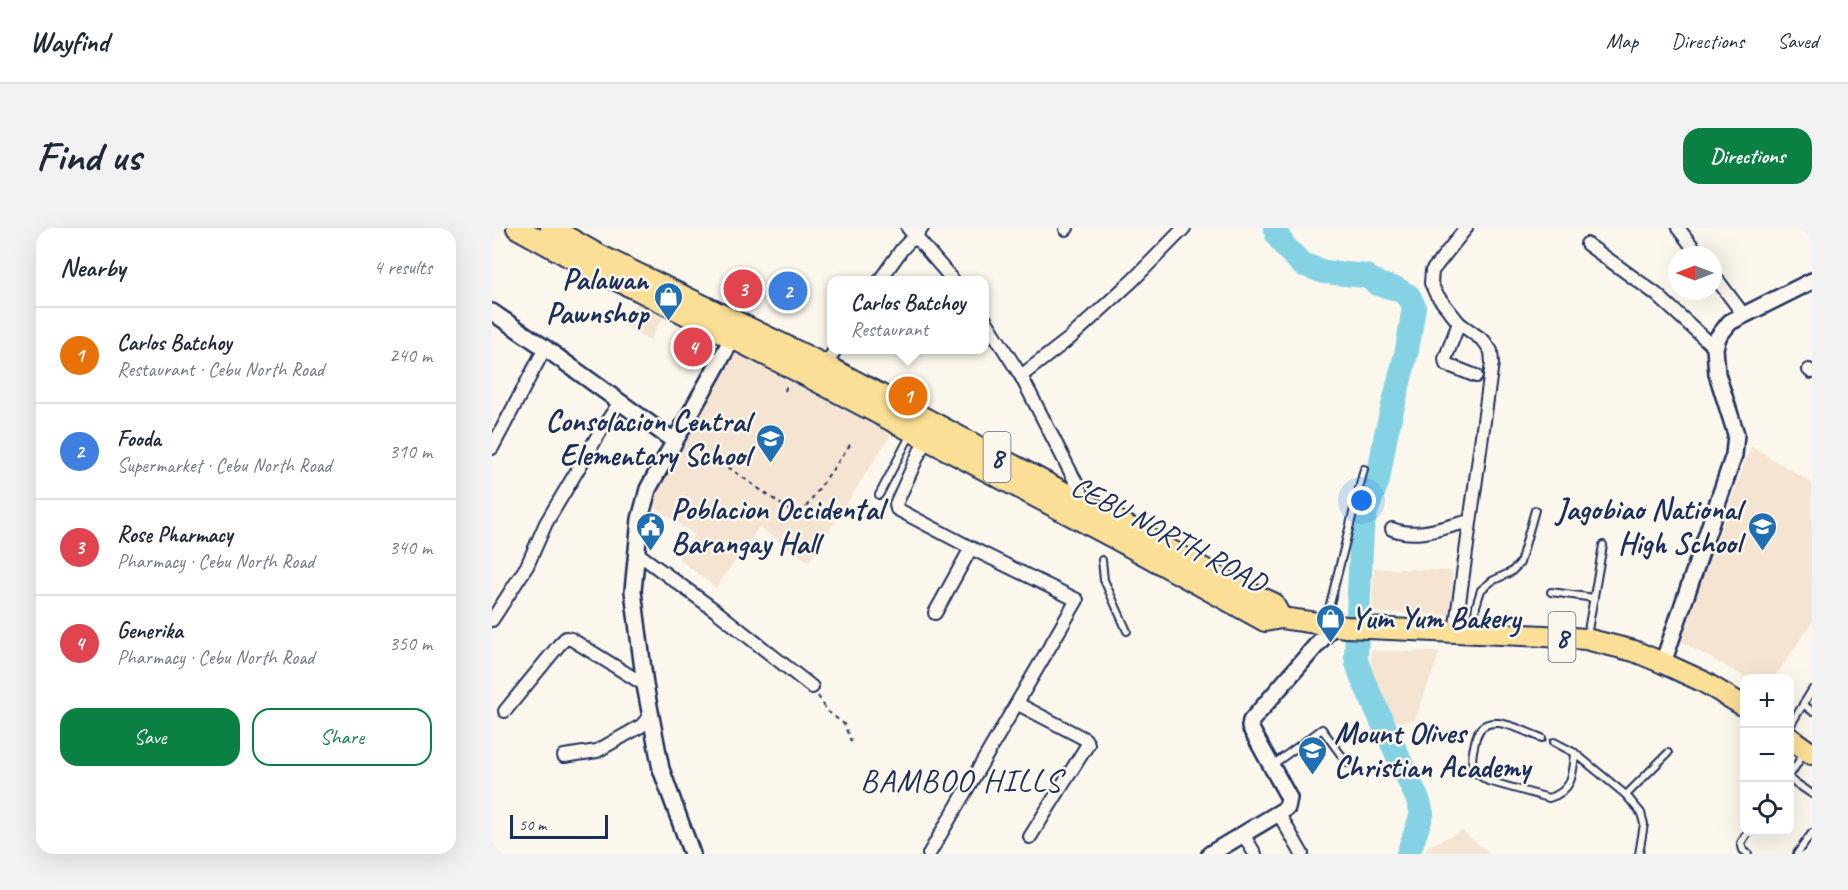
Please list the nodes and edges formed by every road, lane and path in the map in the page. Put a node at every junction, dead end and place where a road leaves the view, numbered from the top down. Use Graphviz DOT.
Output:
graph roads {
  1 [pos="517,228"];
  2 [pos="551,228"];
  3 [pos="1184,228"];
  4 [pos="1466,228"];
  5 [pos="1678,228"];
  6 [pos="915,230"];
  7 [pos="1587,244"];
  8 [pos="1692,246"];
  9 [pos="883,276"];
  10 [pos="950,276"];
  11 [pos="1812,281"];
  12 [pos="1722,286"];
  13 [pos="492,312"];
  14 [pos="1743,315"];
  15 [pos="1459,323"];
  16 [pos="989,326"];
  17 [pos="733,337"];
  18 [pos="545,348"];
  19 [pos="1715,348"];
  20 [pos="826,365"];
  21 [pos="1021,376"];
  22 [pos="1476,376"];
  23 [pos="620,402"];
  24 [pos="919,435"];
  25 [pos="674,441"];
  26 [pos="852,442"];
  27 [pos="492,448"];
  28 [pos="729,467"];
  29 [pos="1364,469"];
  30 [pos="879,495"];
  31 [pos="1088,506"];
  32 [pos="1535,510"];
  33 [pos="1470,521"];
  34 [pos="1392,529"];
  35 [pos="1603,545"];
  36 [pos="971,548"];
  37 [pos="637,553"];
  38 [pos="1102,560"];
  39 [pos="1551,592"];
  40 [pos="1594,598"];
  41 [pos="935,614"];
  42 [pos="1281,618"];
  43 [pos="492,620"];
  44 [pos="1334,626"];
  45 [pos="1127,631"];
  46 [pos="1464,632"];
  47 [pos="1586,639"];
  48 [pos="1663,663"];
  49 [pos="645,685"];
  50 [pos="812,687"];
  51 [pos="1812,690"];
  52 [pos="1017,704"];
  53 [pos="1740,704"];
  54 [pos="1803,704"];
  55 [pos="505,711"];
  56 [pos="1812,711"];
  57 [pos="650,716"];
  58 [pos="1794,719"];
  59 [pos="1542,738"];
  60 [pos="1794,741"];
  61 [pos="1554,742"];
  62 [pos="852,744"];
  63 [pos="1809,752"];
  64 [pos="1575,753"];
  65 [pos="1668,753"];
  66 [pos="564,756"];
  67 [pos="1347,764"];
  68 [pos="1270,766"];
  69 [pos="1794,772"];
  70 [pos="1794,780"];
  71 [pos="1812,794"];
  72 [pos="1626,795"];
  73 [pos="1279,814"];
  74 [pos="1812,833"];
  75 [pos="1244,834"];
  76 [pos="1746,836"];
  77 [pos="1030,837"];
  78 [pos="692,854"];
  79 [pos="929,854"];
  80 [pos="1210,854"];
  81 [pos="1255,854"];
  82 [pos="1302,854"];
  83 [pos="1639,854"];
  84 [pos="1748,854"];
  85 [pos="1797,854"];
  1 -- 17 [label="main road, CEBU NORTH ROAD / 8"];
  2 -- 20 [label="main road, CEBU NORTH ROAD / 8"];
  3 -- 21 [label="street"];
  4 -- 15 [label="street"];
  5 -- 8 [label="street"];
  6 -- 9 [label="street"];
  6 -- 10 [label="street"];
  7 -- 19 [label="street"];
  11 -- 14 [label="street"];
  12 -- 14 [label="street"];
  13 -- 18 [label="street"];
  14 -- 19 [label="street"];
  15 -- 22 [label="street"];
  15 -- 33 [label="street"];
  16 -- 21 [label="street"];
  17 -- 20 [label="main road, CEBU NORTH ROAD / 8"];
  17 -- 25 [label="street"];
  18 -- 23 [label="street"];
  18 -- 27 [label="street"];
  19 -- 48 [label="street"];
  20 -- 24 [label="main road, CEBU NORTH ROAD / 8"];
  20 -- 31 [label="main road, CEBU NORTH ROAD / 8"];
  21 -- 31 [label="street"];
  23 -- 25 [label="street"];
  23 -- 43 [label="street"];
  24 -- 30 [label="lane"];
  24 -- 36 [label="street"];
  24 -- 42 [label="main road, CEBU NORTH ROAD / 8"];
  25 -- 37 [label="street"];
  26 -- 28 [label="path"];
  29 -- 44 [label="lane"];
  31 -- 42 [label="main road, CEBU NORTH ROAD / 8"];
  32 -- 46 [label="lane"];
  33 -- 34 [label="street"];
  33 -- 46 [label="street"];
  35 -- 40 [label="lane"];
  36 -- 41 [label="street"];
  36 -- 52 [label="street"];
  37 -- 49 [label="street"];
  37 -- 50 [label="street"];
  38 -- 45 [label="lane"];
  39 -- 40 [label="lane"];
  40 -- 47 [label="lane"];
  42 -- 44 [label="main road, 8"];
  44 -- 46 [label="main road, 8"];
  44 -- 68 [label="street"];
  46 -- 47 [label="main road, 8"];
  47 -- 48 [label="main road, 8"];
  48 -- 53 [label="main road, 8"];
  49 -- 55 [label="street"];
  49 -- 57 [label="street"];
  50 -- 62 [label="path"];
  51 -- 54 [label="lane"];
  52 -- 77 [label="street"];
  52 -- 79 [label="street"];
  54 -- 56 [label="lane"];
  54 -- 58 [label="lane"];
  57 -- 66 [label="street"];
  57 -- 78 [label="street"];
  59 -- 64 [label="lane"];
  60 -- 63 [label="main road"];
  61 -- 64 [label="lane"];
  63 -- 69 [label="lane"];
  64 -- 72 [label="lane"];
  65 -- 72 [label="lane"];
  67 -- 68 [label="lane"];
  68 -- 73 [label="street"];
  70 -- 71 [label="lane"];
  72 -- 83 [label="lane"];
  73 -- 75 [label="street"];
  73 -- 82 [label="street"];
  74 -- 85 [label="lane"];
  75 -- 80 [label="street"];
  75 -- 81 [label="street"];
  76 -- 84 [label="lane"];
}
